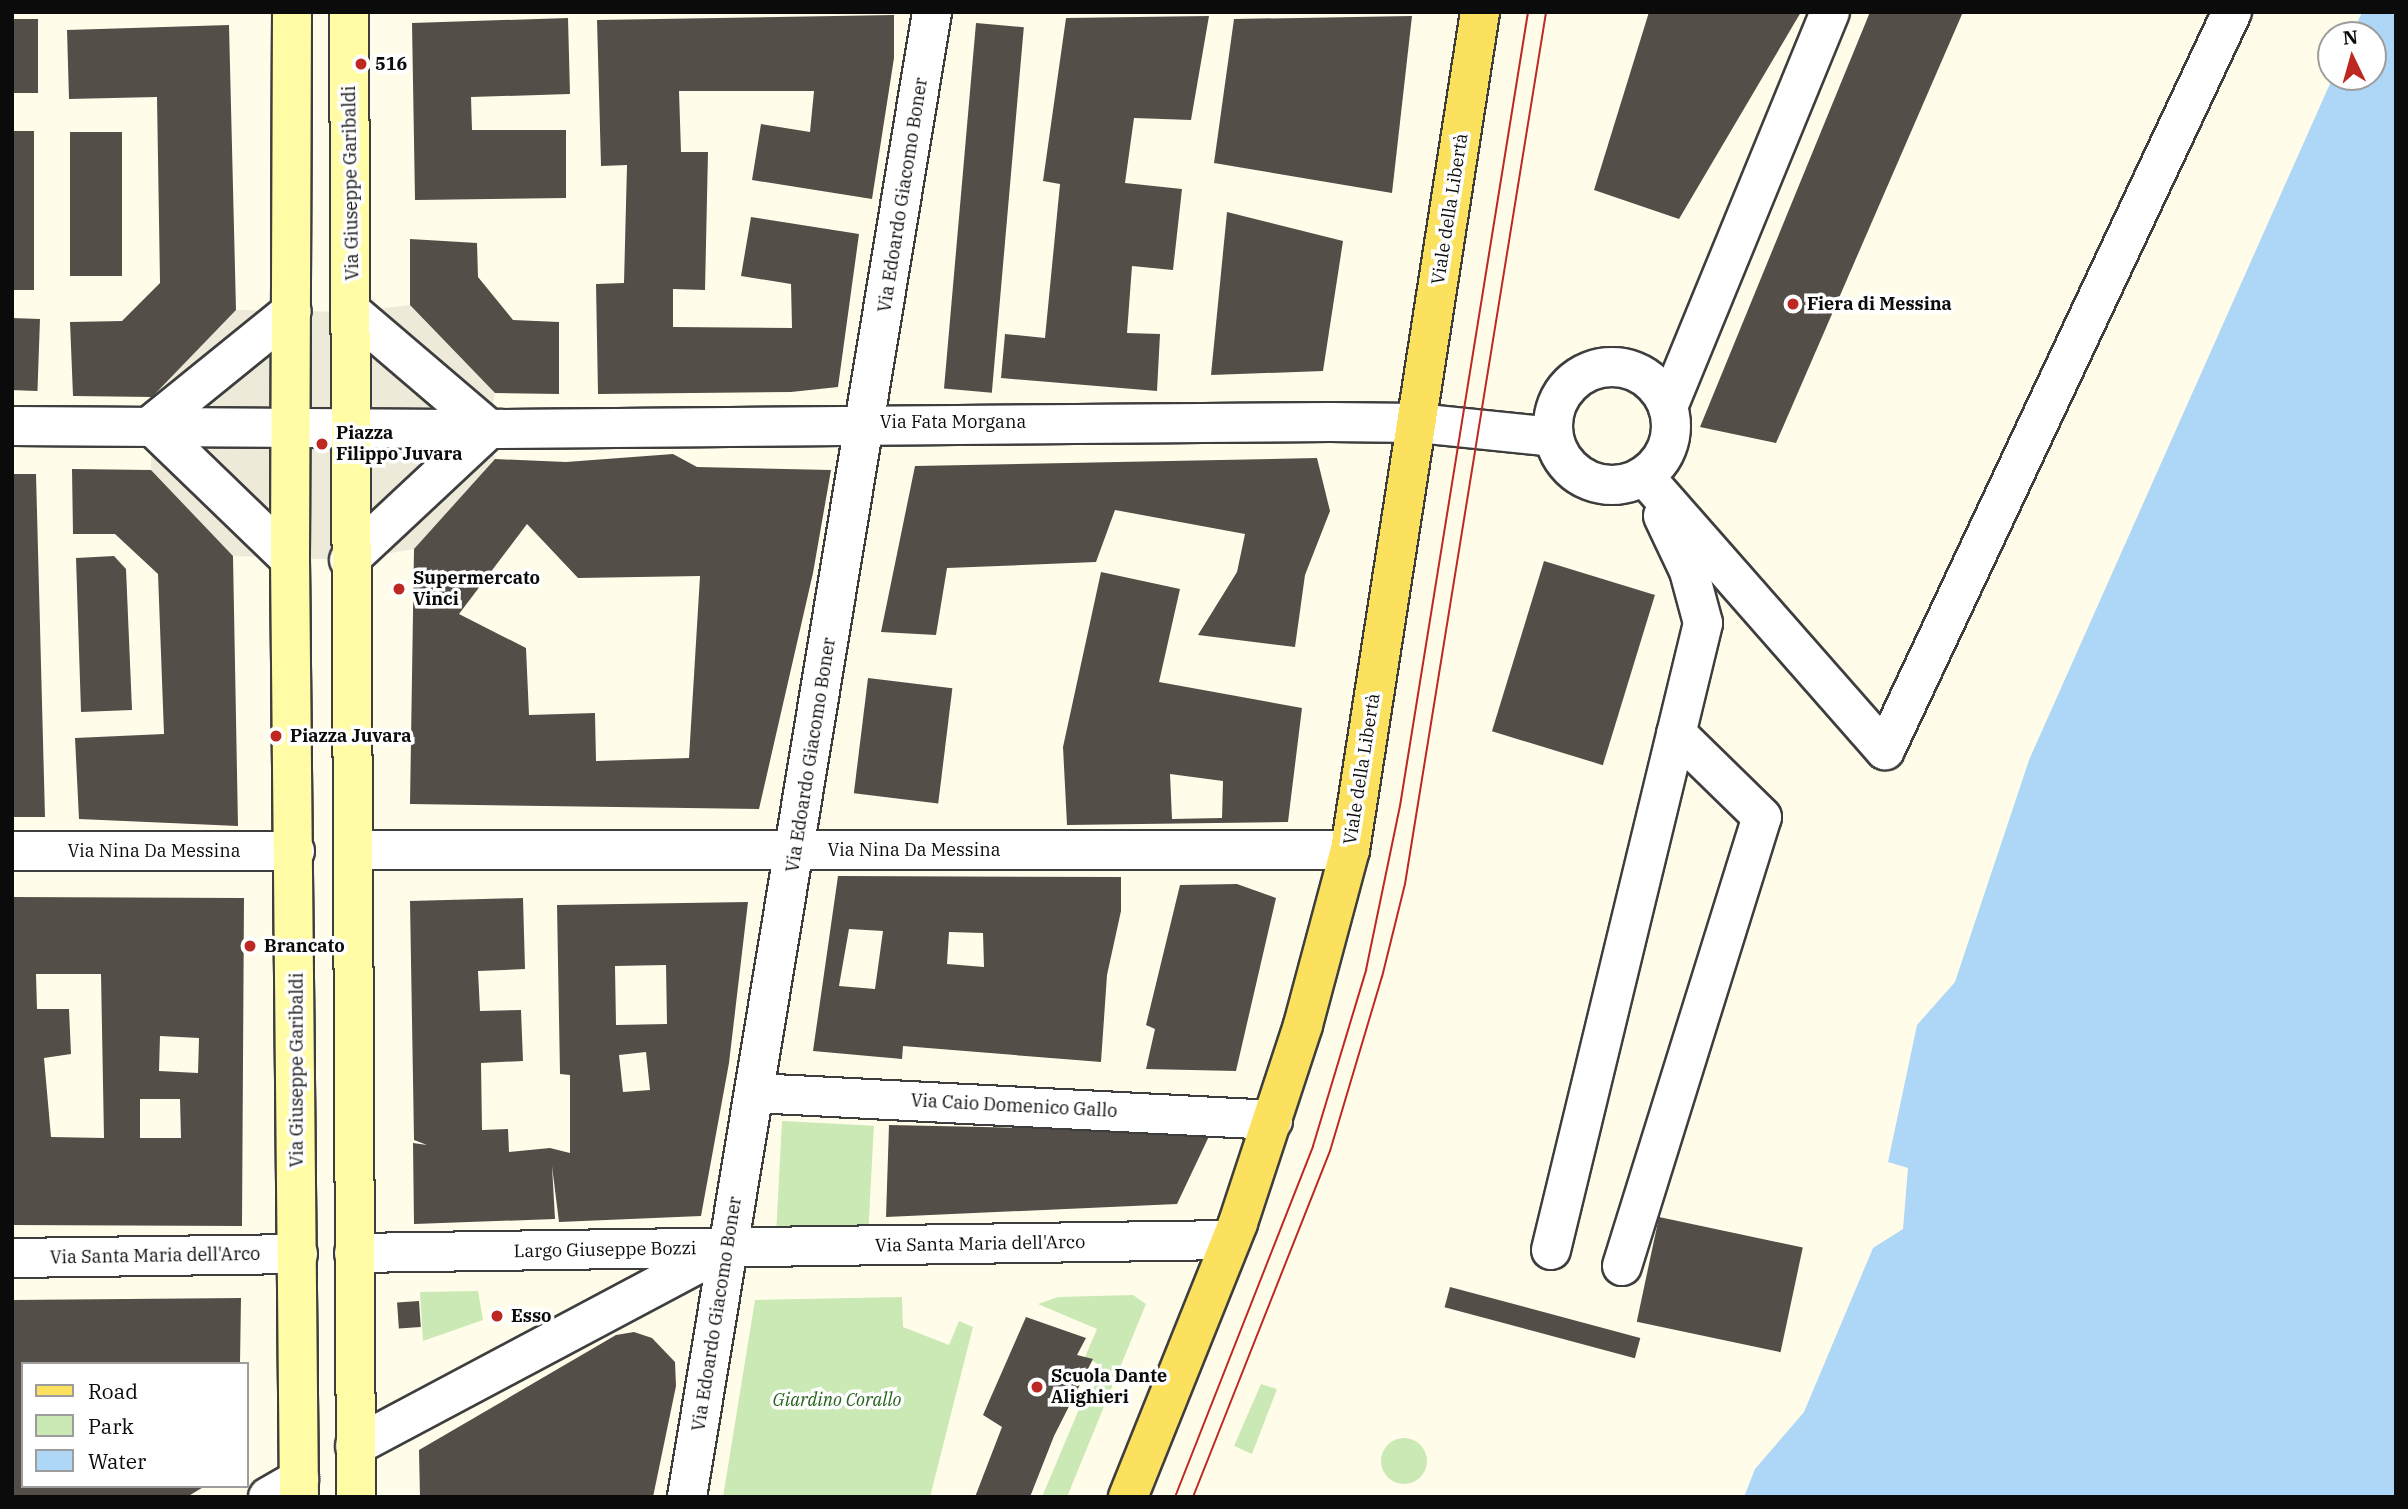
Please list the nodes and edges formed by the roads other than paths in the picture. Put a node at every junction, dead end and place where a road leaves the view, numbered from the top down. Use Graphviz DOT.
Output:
graph roads {
  1 [pos="292,12"];
  2 [pos="349,12"];
  3 [pos="932,12"];
  4 [pos="1480,12"];
  5 [pos="1830,12"];
  6 [pos="2232,12"];
  7 [pos="292,311"];
  8 [pos="352,312"];
  9 [pos="1668,407"];
  10 [pos="867,422"];
  11 [pos="1418,423"];
  12 [pos="151,425"];
  13 [pos="12,426"];
  14 [pos="291,426"];
  15 [pos="351,427"];
  16 [pos="489,429"];
  17 [pos="1553,437"];
  18 [pos="1644,476"];
  19 [pos="290,559"];
  20 [pos="349,560"];
  21 [pos="1676,733"];
  22 [pos="1350,849"];
  23 [pos="353,850"];
  24 [pos="795,850"];
  25 [pos="295,851"];
  26 [pos="12,852"];
  27 [pos="755,1093"];
  28 [pos="1273,1120"];
  29 [pos="1231,1240"];
  30 [pos="728,1248"];
  31 [pos="1551,1250"];
  32 [pos="354,1253"];
  33 [pos="298,1254"];
  34 [pos="12,1258"];
  35 [pos="1622,1266"];
  36 [pos="355,1446"];
  37 [pos="289,1491"];
  38 [pos="356,1497"];
  39 [pos="687,1497"];
  40 [pos="1128,1497"];
  1 -- 7 [label="main road"];
  2 -- 8 [label="main road, Via Giuseppe Garibaldi"];
  3 -- 10 [label="street, Via Edoardo Giacomo Boner"];
  4 -- 11 [label="main road, Viale della Libertà"];
  5 -- 9 [label="street"];
  6 -- 18 [label="street"];
  7 -- 12 [label="street"];
  7 -- 14 [label="main road, Via Giuseppe Garibaldi"];
  8 -- 15 [label="main road, Via Giuseppe Garibaldi"];
  8 -- 16 [label="street"];
  9 -- 17 [label="street"];
  9 -- 18 [label="street"];
  10 -- 11 [label="street, Via Fata Morgana"];
  10 -- 16 [label="street, Via Fata Morgana"];
  10 -- 24 [label="street, Via Edoardo Giacomo Boner"];
  11 -- 17 [label="street, Via Fata Morgana"];
  11 -- 22 [label="main road, Viale della Libertà"];
  12 -- 13 [label="street"];
  12 -- 14 [label="street, Via Fata Morgana"];
  12 -- 19 [label="street"];
  14 -- 15 [label="street, Via Fata Morgana"];
  14 -- 19 [label="main road, Via Giuseppe Garibaldi"];
  15 -- 16 [label="street, Via Fata Morgana"];
  15 -- 20 [label="main road, Via Giuseppe Garibaldi"];
  16 -- 20 [label="street"];
  17 -- 18 [label="street"];
  18 -- 21 [label="street"];
  19 -- 25 [label="main road, Via Giuseppe Garibaldi"];
  20 -- 23 [label="main road"];
  21 -- 31 [label="street"];
  21 -- 35 [label="street"];
  22 -- 24 [label="street, Via Nina Da Messina"];
  22 -- 28 [label="main road, Viale della Libertà"];
  23 -- 24 [label="street, Via Nina Da Messina"];
  23 -- 32 [label="main road"];
  24 -- 27 [label="street, Via Edoardo Giacomo Boner"];
  25 -- 26 [label="street, Via Nina Da Messina"];
  25 -- 33 [label="main road, Via Giuseppe Garibaldi"];
  27 -- 28 [label="street, Via Caio Domenico Gallo"];
  27 -- 30 [label="street, Via Edoardo Giacomo Boner"];
  28 -- 29 [label="main road, Viale della Libertà"];
  29 -- 30 [label="street, Via Santa Maria dell'Arco"];
  29 -- 40 [label="main road, Viale della Libertà"];
  30 -- 32 [label="street, Largo Giuseppe Bozzi"];
  30 -- 36 [label="street, Largo Giuseppe Bozzi"];
  30 -- 39 [label="street, Via Edoardo Giacomo Boner"];
  32 -- 36 [label="main road"];
  33 -- 34 [label="street, Via Santa Maria dell'Arco"];
  33 -- 37 [label="main road, Via Giuseppe Garibaldi"];
  36 -- 38 [label="main road"];
}
